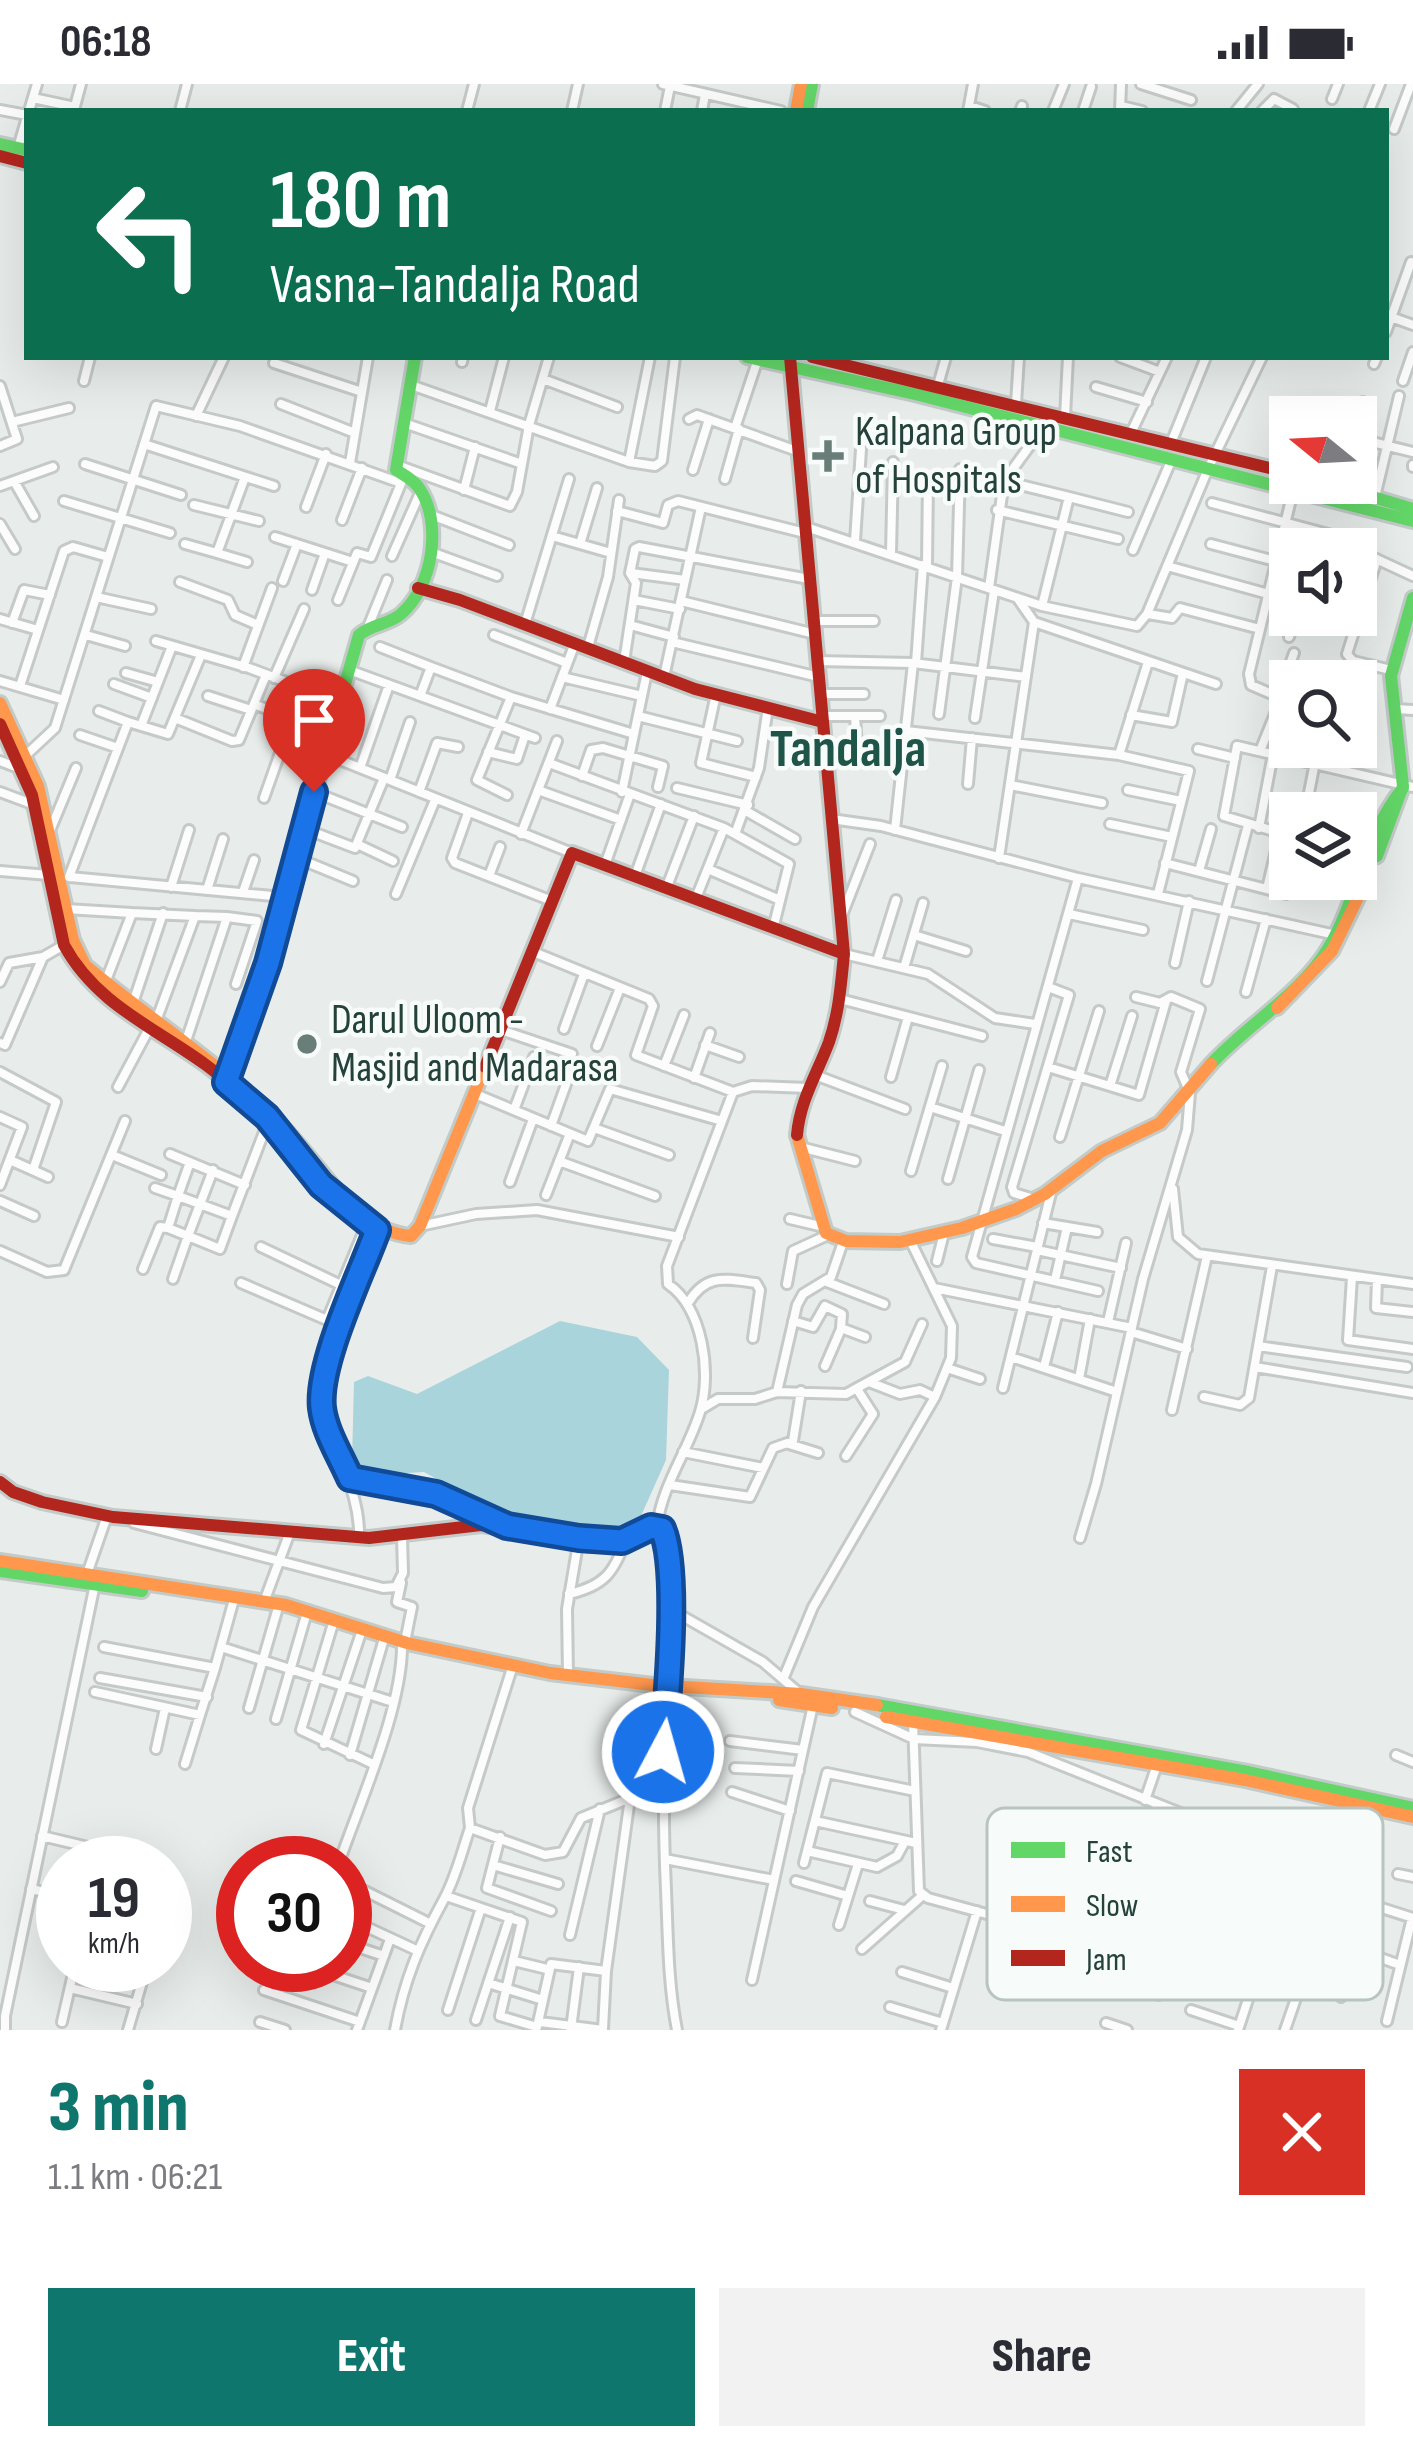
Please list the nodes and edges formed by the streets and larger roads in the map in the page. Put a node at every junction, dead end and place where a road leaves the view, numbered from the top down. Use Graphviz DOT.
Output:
graph roads {
  1 [pos="37,84"];
  2 [pos="973,84"];
  3 [pos="1121,84"];
  4 [pos="1141,84"];
  5 [pos="1258,84"];
  6 [pos="1338,84"];
  7 [pos="1412,84"];
  8 [pos="666,85"];
  9 [pos="1091,87"];
  10 [pos="705,94"];
  11 [pos="33,98"];
  12 [pos="1332,99"];
  13 [pos="1191,100"];
  14 [pos="30,108"];
  15 [pos="70,108"];
  16 [pos="703,108"];
  17 [pos="768,108"];
  18 [pos="969,108"];
  19 [pos="1084,108"];
  20 [pos="1120,108"];
  21 [pos="1238,108"];
  22 [pos="1265,108"];
  23 [pos="1291,108"];
  24 [pos="1394,129"];
  25 [pos="0,144"];
  26 [pos="22,149"];
  27 [pos="1411,262"];
  28 [pos="1391,317"];
  29 [pos="1389,323"];
  30 [pos="1413,325"];
  31 [pos="1413,352"];
  32 [pos="89,360"];
  33 [pos="223,360"];
  34 [pos="367,360"];
  35 [pos="415,360"];
  36 [pos="503,360"];
  37 [pos="548,360"];
  38 [pos="649,360"];
  39 [pos="675,360"];
  40 [pos="752,360"];
  41 [pos="826,360"];
  42 [pos="945,360"];
  43 [pos="1019,360"];
  44 [pos="1067,360"];
  45 [pos="1128,360"];
  46 [pos="1166,360"];
  47 [pos="1205,360"];
  48 [pos="1261,360"];
  49 [pos="790,361"];
  50 [pos="274,364"];
  51 [pos="1160,372"];
  52 [pos="543,379"];
  53 [pos="84,381"];
  54 [pos="1403,381"];
  55 [pos="411,385"];
  56 [pos="938,385"];
  57 [pos="0,386"];
  58 [pos="1096,386"];
  59 [pos="362,392"];
  60 [pos="1399,396"];
  61 [pos="1147,402"];
  62 [pos="281,404"];
  63 [pos="1016,404"];
  64 [pos="617,406"];
  65 [pos="69,408"];
  66 [pos="490,411"];
  67 [pos="196,416"];
  68 [pos="689,419"];
  69 [pos="709,419"];
  70 [pos="1054,419"];
  71 [pos="12,422"];
  72 [pos="404,423"];
  73 [pos="529,425"];
  74 [pos="737,429"];
  75 [pos="356,433"];
  76 [pos="1130,433"];
  77 [pos="1171,443"];
  78 [pos="1377,443"];
  79 [pos="144,444"];
  80 [pos="0,446"];
  81 [pos="1388,446"];
  82 [pos="475,447"];
  83 [pos="861,449"];
  84 [pos="797,452"];
  85 [pos="1413,452"];
  86 [pos="326,454"];
  87 [pos="1215,455"];
  88 [pos="1172,459"];
  89 [pos="628,462"];
  90 [pos="893,462"];
  91 [pos="350,463"];
  92 [pos="85,464"];
  93 [pos="522,464"];
  94 [pos="53,466"];
  95 [pos="362,468"];
  96 [pos="1269,468"];
  97 [pos="960,469"];
  98 [pos="1208,469"];
  99 [pos="693,470"];
  100 [pos="401,474"];
  101 [pos="245,476"];
  102 [pos="132,477"];
  103 [pos="928,478"];
  104 [pos="569,479"];
  105 [pos="725,479"];
  106 [pos="14,481"];
  107 [pos="1004,481"];
  108 [pos="274,485"];
  109 [pos="1269,485"];
  110 [pos="0,486"];
  111 [pos="597,488"];
  112 [pos="464,490"];
  113 [pos="420,493"];
  114 [pos="1377,493"];
  115 [pos="181,495"];
  116 [pos="1069,497"];
  117 [pos="1377,497"];
  118 [pos="64,501"];
  119 [pos="1212,503"];
  120 [pos="1290,504"];
  121 [pos="1345,504"];
  122 [pos="194,505"];
  123 [pos="700,507"];
  124 [pos="306,508"];
  125 [pos="1413,509"];
  126 [pos="997,510"];
  127 [pos="1128,512"];
  128 [pos="232,514"];
  129 [pos="429,514"];
  130 [pos="34,515"];
  131 [pos="120,519"];
  132 [pos="342,520"];
  133 [pos="260,521"];
  134 [pos="1285,521"];
  135 [pos="1413,521"];
  136 [pos="0,524"];
  137 [pos="1062,526"];
  138 [pos="1283,528"];
  139 [pos="1308,528"];
  140 [pos="805,530"];
  141 [pos="170,533"];
  142 [pos="552,536"];
  143 [pos="275,537"];
  144 [pos="1118,539"];
  145 [pos="855,541"];
  146 [pos="184,544"];
  147 [pos="297,544"];
  148 [pos="580,544"];
  149 [pos="1211,544"];
  150 [pos="508,545"];
  151 [pos="15,549"];
  152 [pos="1133,550"];
  153 [pos="430,551"];
  154 [pos="217,553"];
  155 [pos="326,553"];
  156 [pos="611,553"];
  157 [pos="891,554"];
  158 [pos="392,556"];
  159 [pos="108,557"];
  160 [pos="689,557"];
  161 [pos="1269,559"];
  162 [pos="1377,559"];
  163 [pos="247,562"];
  164 [pos="353,562"];
  165 [pos="925,566"];
  166 [pos="1167,566"];
  167 [pos="630,573"];
  168 [pos="497,576"];
  169 [pos="1413,576"];
  170 [pos="958,577"];
  171 [pos="809,579"];
  172 [pos="387,580"];
  173 [pos="685,580"];
  174 [pos="283,581"];
  175 [pos="180,582"];
  176 [pos="272,588"];
  177 [pos="418,589"];
  178 [pos="312,590"];
  179 [pos="992,590"];
  180 [pos="1269,590"];
  181 [pos="50,595"];
  182 [pos="1268,595"];
  183 [pos="96,597"];
  184 [pos="1017,598"];
  185 [pos="1413,598"];
  186 [pos="338,600"];
  187 [pos="634,600"];
  188 [pos="680,605"];
  189 [pos="1042,606"];
  190 [pos="151,609"];
  191 [pos="304,609"];
  192 [pos="1148,614"];
  193 [pos="0,620"];
  194 [pos="874,621"];
  195 [pos="12,622"];
  196 [pos="1034,622"];
  197 [pos="525,624"];
  198 [pos="258,625"];
  199 [pos="630,626"];
  200 [pos="368,627"];
  201 [pos="814,627"];
  202 [pos="1260,629"];
  203 [pos="38,630"];
  204 [pos="85,634"];
  205 [pos="494,635"];
  206 [pos="1353,636"];
  207 [pos="673,640"];
  208 [pos="156,641"];
  209 [pos="581,645"];
  210 [pos="125,646"];
  211 [pos="172,646"];
  212 [pos="380,647"];
  213 [pos="1294,652"];
  214 [pos="201,655"];
  215 [pos="1292,660"];
  216 [pos="817,661"];
  217 [pos="624,662"];
  218 [pos="1148,662"];
  219 [pos="567,663"];
  220 [pos="914,663"];
  221 [pos="243,667"];
  222 [pos="431,667"];
  223 [pos="946,667"];
  224 [pos="347,669"];
  225 [pos="1391,670"];
  226 [pos="647,672"];
  227 [pos="982,672"];
  228 [pos="126,673"];
  229 [pos="1183,673"];
  230 [pos="270,676"];
  231 [pos="562,677"];
  232 [pos="819,677"];
  233 [pos="1026,677"];
  234 [pos="664,678"];
  235 [pos="0,681"];
  236 [pos="158,682"];
  237 [pos="114,683"];
  238 [pos="389,685"];
  239 [pos="1216,685"];
  240 [pos="20,686"];
  241 [pos="716,694"];
  242 [pos="820,694"];
  243 [pos="864,694"];
  244 [pos="1269,695"];
  245 [pos="208,696"];
  246 [pos="420,696"];
  247 [pos="511,697"];
  248 [pos="642,697"];
  249 [pos="152,698"];
  250 [pos="64,700"];
  251 [pos="340,702"];
  252 [pos="0,703"];
  253 [pos="254,707"];
  254 [pos="768,707"];
  255 [pos="550,709"];
  256 [pos="1395,709"];
  257 [pos="1413,710"];
  258 [pos="99,711"];
  259 [pos="940,714"];
  260 [pos="1131,715"];
  261 [pos="638,716"];
  262 [pos="855,716"];
  263 [pos="880,716"];
  264 [pos="175,718"];
  265 [pos="292,718"];
  266 [pos="975,718"];
  267 [pos="823,719"];
  268 [pos="128,722"];
  269 [pos="410,722"];
  270 [pos="500,725"];
  271 [pos="0,726"];
  272 [pos="141,726"];
  273 [pos="906,731"];
  274 [pos="1269,731"];
  275 [pos="331,733"];
  276 [pos="634,734"];
  277 [pos="708,734"];
  278 [pos="80,735"];
  279 [pos="972,737"];
  280 [pos="557,741"];
  281 [pos="737,741"];
  282 [pos="1016,742"];
  283 [pos="458,747"];
  284 [pos="118,748"];
  285 [pos="1198,749"];
  286 [pos="874,750"];
  287 [pos="1260,751"];
  288 [pos="488,752"];
  289 [pos="1269,753"];
  290 [pos="325,754"];
  291 [pos="630,755"];
  292 [pos="1119,755"];
  293 [pos="1235,758"];
  294 [pos="0,760"];
  295 [pos="24,763"];
  296 [pos="549,763"];
  297 [pos="76,768"];
  298 [pos="360,768"];
  299 [pos="1270,768"];
  300 [pos="1331,768"];
  301 [pos="582,776"];
  302 [pos="756,777"];
  303 [pos="387,779"];
  304 [pos="968,784"];
  305 [pos="1010,785"];
  306 [pos="658,787"];
  307 [pos="1406,787"];
  308 [pos="677,788"];
  309 [pos="538,790"];
  310 [pos="1128,790"];
  311 [pos="0,792"];
  312 [pos="314,792"];
  313 [pos="419,792"];
  314 [pos="626,793"];
  315 [pos="507,795"];
  316 [pos="264,798"];
  317 [pos="435,800"];
  318 [pos="1181,801"];
  319 [pos="38,803"];
  320 [pos="1102,803"];
  321 [pos="661,804"];
  322 [pos="747,808"];
  323 [pos="370,813"];
  324 [pos="468,813"];
  325 [pos="694,816"];
  326 [pos="831,819"];
  327 [pos="620,820"];
  328 [pos="1110,824"];
  329 [pos="1253,826"];
  330 [pos="402,827"];
  331 [pos="724,828"];
  332 [pos="305,829"];
  333 [pos="1211,829"];
  334 [pos="189,830"];
  335 [pos="895,830"];
  336 [pos="1269,830"];
  337 [pos="49,833"];
  338 [pos="521,834"];
  339 [pos="735,834"];
  340 [pos="1172,837"];
  341 [pos="224,838"];
  342 [pos="795,839"];
  343 [pos="357,844"];
  344 [pos="870,844"];
  345 [pos="500,847"];
  346 [pos="572,853"];
  347 [pos="297,858"];
  348 [pos="999,858"];
  349 [pos="254,860"];
  350 [pos="393,861"];
  351 [pos="1165,863"];
  352 [pos="605,865"];
  353 [pos="708,869"];
  354 [pos="0,871"];
  355 [pos="1199,872"];
  356 [pos="59,876"];
  357 [pos="489,876"];
  358 [pos="634,876"];
  359 [pos="1078,878"];
  360 [pos="1234,880"];
  361 [pos="353,881"];
  362 [pos="1269,883"];
  363 [pos="171,887"];
  364 [pos="666,889"];
  365 [pos="1267,889"];
  366 [pos="207,890"];
  367 [pos="243,893"];
  368 [pos="396,894"];
  369 [pos="1157,894"];
  370 [pos="283,897"];
  371 [pos="695,900"];
  372 [pos="780,900"];
  373 [pos="896,900"];
  374 [pos="552,901"];
  375 [pos="1189,901"];
  376 [pos="923,903"];
  377 [pos="66,909"];
  378 [pos="1226,910"];
  379 [pos="132,913"];
  380 [pos="163,913"];
  381 [pos="1068,914"];
  382 [pos="195,916"];
  383 [pos="227,917"];
  384 [pos="1266,919"];
  385 [pos="840,920"];
  386 [pos="772,930"];
  387 [pos="1143,930"];
  388 [pos="914,934"];
  389 [pos="1339,936"];
  390 [pos="69,942"];
  391 [pos="531,951"];
  392 [pos="966,952"];
  393 [pos="844,954"];
  394 [pos="43,956"];
  395 [pos="877,962"];
  396 [pos="1175,963"];
  397 [pos="904,968"];
  398 [pos="584,974"];
  399 [pos="1207,981"];
  400 [pos="0,982"];
  401 [pos="106,983"];
  402 [pos="236,984"];
  403 [pos="1048,987"];
  404 [pos="620,988"];
  405 [pos="1246,992"];
  406 [pos="1136,997"];
  407 [pos="840,999"];
  408 [pos="1166,1000"];
  409 [pos="133,1003"];
  410 [pos="1099,1011"];
  411 [pos="684,1015"];
  412 [pos="1132,1016"];
  413 [pos="908,1017"];
  414 [pos="153,1024"];
  415 [pos="1036,1024"];
  416 [pos="499,1029"];
  417 [pos="564,1029"];
  418 [pos="710,1033"];
  419 [pos="982,1036"];
  420 [pos="186,1041"];
  421 [pos="2,1044"];
  422 [pos="597,1046"];
  423 [pos="706,1046"];
  424 [pos="572,1054"];
  425 [pos="534,1057"];
  426 [pos="739,1057"];
  427 [pos="0,1058"];
  428 [pos="664,1066"];
  429 [pos="942,1066"];
  430 [pos="1048,1067"];
  431 [pos="979,1070"];
  432 [pos="0,1072"];
  433 [pos="569,1076"];
  434 [pos="1079,1076"];
  435 [pos="891,1077"];
  436 [pos="228,1078"];
  437 [pos="694,1078"];
  438 [pos="806,1084"];
  439 [pos="1110,1086"];
  440 [pos="118,1087"];
  441 [pos="1192,1091"];
  442 [pos="472,1092"];
  443 [pos="733,1093"];
  444 [pos="930,1107"];
  445 [pos="905,1109"];
  446 [pos="514,1110"];
  447 [pos="0,1117"];
  448 [pos="965,1118"];
  449 [pos="268,1119"];
  450 [pos="533,1119"];
  451 [pos="1165,1120"];
  452 [pos="125,1121"];
  453 [pos="722,1121"];
  454 [pos="551,1126"];
  455 [pos="595,1128"];
  456 [pos="1187,1130"];
  457 [pos="1005,1131"];
  458 [pos="569,1136"];
  459 [pos="1060,1137"];
  460 [pos="799,1147"];
  461 [pos="170,1154"];
  462 [pos="112,1155"];
  463 [pos="669,1155"];
  464 [pos="10,1160"];
  465 [pos="559,1161"];
  466 [pos="855,1161"];
  467 [pos="190,1162"];
  468 [pos="32,1170"];
  469 [pos="213,1170"];
  470 [pos="911,1171"];
  471 [pos="161,1174"];
  472 [pos="48,1177"];
  473 [pos="1174,1179"];
  474 [pos="948,1180"];
  475 [pos="510,1182"];
  476 [pos="0,1185"];
  477 [pos="245,1185"];
  478 [pos="155,1188"];
  479 [pos="1052,1188"];
  480 [pos="547,1195"];
  481 [pos="178,1196"];
  482 [pos="655,1196"];
  483 [pos="1035,1200"];
  484 [pos="0,1201"];
  485 [pos="200,1204"];
  486 [pos="34,1216"];
  487 [pos="232,1216"];
  488 [pos="790,1219"];
  489 [pos="981,1221"];
  490 [pos="369,1223"];
  491 [pos="1043,1223"];
  492 [pos="420,1226"];
  493 [pos="1067,1227"];
  494 [pos="168,1228"];
  495 [pos="826,1231"];
  496 [pos="945,1231"];
  497 [pos="1097,1232"];
  498 [pos="188,1236"];
  499 [pos="679,1237"];
  500 [pos="994,1239"];
  501 [pos="910,1240"];
  502 [pos="843,1242"];
  503 [pos="1126,1243"];
  504 [pos="261,1247"];
  505 [pos="1037,1249"];
  506 [pos="0,1251"];
  507 [pos="1060,1255"];
  508 [pos="1207,1256"];
  509 [pos="937,1261"];
  510 [pos="1272,1266"];
  511 [pos="1121,1268"];
  512 [pos="143,1269"];
  513 [pos="1031,1275"];
  514 [pos="1352,1276"];
  515 [pos="173,1279"];
  516 [pos="1378,1279"];
  517 [pos="1055,1280"];
  518 [pos="241,1282"];
  519 [pos="827,1282"];
  520 [pos="787,1284"];
  521 [pos="1413,1284"];
  522 [pos="343,1286"];
  523 [pos="933,1287"];
  524 [pos="1098,1291"];
  525 [pos="686,1299"];
  526 [pos="884,1304"];
  527 [pos="1024,1305"];
  528 [pos="1058,1312"];
  529 [pos="1413,1312"];
  530 [pos="1090,1318"];
  531 [pos="794,1321"];
  532 [pos="1108,1322"];
  533 [pos="922,1324"];
  534 [pos="841,1328"];
  535 [pos="1131,1330"];
  536 [pos="866,1337"];
  537 [pos="753,1338"];
  538 [pos="1258,1346"];
  539 [pos="1187,1348"];
  540 [pos="1413,1349"];
  541 [pos="1011,1357"];
  542 [pos="824,1366"];
  543 [pos="1044,1367"];
  544 [pos="1255,1367"];
  545 [pos="1407,1367"];
  546 [pos="947,1368"];
  547 [pos="980,1379"];
  548 [pos="1079,1379"];
  549 [pos="868,1381"];
  550 [pos="1004,1388"];
  551 [pos="857,1389"];
  552 [pos="801,1391"];
  553 [pos="777,1392"];
  554 [pos="1118,1392"];
  555 [pos="1413,1393"];
  556 [pos="935,1397"];
  557 [pos="1204,1397"];
  558 [pos="702,1408"];
  559 [pos="1172,1410"];
  560 [pos="789,1444"];
  561 [pos="683,1452"];
  562 [pos="818,1453"];
  563 [pos="846,1456"];
  564 [pos="764,1468"];
  565 [pos="350,1478"];
  566 [pos="0,1482"];
  567 [pos="670,1484"];
  568 [pos="110,1517"];
  569 [pos="507,1526"];
  570 [pos="657,1526"];
  571 [pos="290,1532"];
  572 [pos="402,1537"];
  573 [pos="359,1538"];
  574 [pos="579,1538"];
  575 [pos="1080,1538"];
  576 [pos="626,1539"];
  577 [pos="0,1561"];
  578 [pos="279,1564"];
  579 [pos="0,1571"];
  580 [pos="91,1580"];
  581 [pos="401,1580"];
  582 [pos="568,1594"];
  583 [pos="233,1603"];
  584 [pos="258,1603"];
  585 [pos="669,1608"];
  586 [pos="277,1611"];
  587 [pos="305,1619"];
  588 [pos="332,1627"];
  589 [pos="360,1636"];
  590 [pos="383,1642"];
  591 [pos="403,1644"];
  592 [pos="104,1647"];
  593 [pos="221,1647"];
  594 [pos="264,1661"];
  595 [pos="512,1668"];
  596 [pos="215,1669"];
  597 [pos="291,1670"];
  598 [pos="568,1676"];
  599 [pos="784,1677"];
  600 [pos="100,1678"];
  601 [pos="315,1679"];
  602 [pos="342,1687"];
  603 [pos="670,1690"];
  604 [pos="94,1692"];
  605 [pos="368,1695"];
  606 [pos="207,1697"];
  607 [pos="807,1701"];
  608 [pos="393,1702"];
  609 [pos="165,1708"];
  610 [pos="249,1708"];
  611 [pos="855,1712"];
  612 [pos="200,1715"];
  613 [pos="276,1719"];
  614 [pos="913,1719"];
  615 [pos="914,1739"];
  616 [pos="730,1741"];
  617 [pos="324,1744"];
  618 [pos="156,1749"];
  619 [pos="803,1750"];
  620 [pos="663,1752"];
  621 [pos="350,1755"];
  622 [pos="1396,1755"];
  623 [pos="1413,1762"];
  624 [pos="185,1764"];
  625 [pos="373,1765"];
  626 [pos="1157,1765"];
  627 [pos="735,1768"];
  628 [pos="799,1771"];
  629 [pos="732,1792"];
  630 [pos="915,1792"];
  631 [pos="630,1798"];
  632 [pos="1144,1800"];
  633 [pos="1156,1805"];
  634 [pos="1155,1808"];
  635 [pos="1163,1808"];
  636 [pos="1369,1808"];
  637 [pos="1413,1808"];
  638 [pos="600,1809"];
  639 [pos="790,1811"];
  640 [pos="1383,1811"];
  641 [pos="1413,1817"];
  642 [pos="815,1821"];
  643 [pos="470,1828"];
  644 [pos="42,1835"];
  645 [pos="46,1836"];
  646 [pos="348,1836"];
  647 [pos="500,1837"];
  648 [pos="905,1841"];
  649 [pos="916,1843"];
  650 [pos="807,1851"];
  651 [pos="665,1859"];
  652 [pos="804,1863"];
  653 [pos="858,1864"];
  654 [pos="493,1865"];
  655 [pos="1398,1874"];
  656 [pos="1413,1877"];
  657 [pos="774,1880"];
  658 [pos="796,1881"];
  659 [pos="558,1884"];
  660 [pos="31,1889"];
  661 [pos="36,1890"];
  662 [pos="372,1894"];
  663 [pos="922,1895"];
  664 [pos="446,1896"];
  665 [pos="848,1896"];
  666 [pos="870,1901"];
  667 [pos="481,1909"];
  668 [pos="1383,1909"];
  669 [pos="551,1911"];
  670 [pos="905,1911"];
  671 [pos="977,1911"];
  672 [pos="987,1914"];
  673 [pos="510,1917"];
  674 [pos="1412,1918"];
  675 [pos="429,1923"];
  676 [pos="839,1925"];
  677 [pos="372,1930"];
  678 [pos="570,1935"];
  679 [pos="389,1939"];
  680 [pos="862,1949"];
  681 [pos="416,1950"];
  682 [pos="372,1952"];
  683 [pos="384,1956"];
  684 [pos="1383,1959"];
  685 [pos="514,1960"];
  686 [pos="1400,1965"];
  687 [pos="579,1967"];
  688 [pos="548,1969"];
  689 [pos="606,1971"];
  690 [pos="902,1972"];
  691 [pos="752,1980"];
  692 [pos="488,1984"];
  693 [pos="372,1988"];
  694 [pos="953,1988"];
  695 [pos="506,1990"];
  696 [pos="69,1992"];
  697 [pos="86,1992"];
  698 [pos="140,1992"];
  699 [pos="268,1992"];
  700 [pos="371,1992"];
  701 [pos="543,2000"];
  702 [pos="1295,2000"];
  703 [pos="136,2004"];
  704 [pos="890,2007"];
  705 [pos="448,2010"];
  706 [pos="1192,2010"];
  707 [pos="476,2020"];
  708 [pos="1387,2021"];
  709 [pos="62,2022"];
  710 [pos="260,2022"];
  711 [pos="540,2022"];
  712 [pos="1106,2023"];
  713 [pos="359,2026"];
  714 [pos="942,2027"];
  715 [pos="571,2028"];
  716 [pos="1239,2028"];
  717 [pos="5,2030"];
  718 [pos="128,2030"];
  719 [pos="285,2030"];
  720 [pos="395,2030"];
  721 [pos="603,2030"];
  722 [pos="677,2030"];
  723 [pos="1127,2030"];
  724 [pos="1285,2030"];
  1 -- 11 [label="street"];
  2 -- 18 [label="street"];
  3 -- 20 [label="street"];
  4 -- 13 [label="street"];
  5 -- 21 [label="street"];
  6 -- 12 [label="street"];
  7 -- 24 [label="street"];
  8 -- 10 [label="street"];
  9 -- 19 [label="street"];
  10 -- 16 [label="street"];
  10 -- 17 [label="street"];
  11 -- 14 [label="street"];
  11 -- 15 [label="street"];
  22 -- 23 [label="street"];
  25 -- 26 [label="street"];
  27 -- 28 [label="street"];
  28 -- 29 [label="street"];
  28 -- 30 [label="street"];
  31 -- 54 [label="street"];
  32 -- 53 [label="street"];
  33 -- 67 [label="street"];
  34 -- 59 [label="street"];
  35 -- 55 [label="street"];
  36 -- 66 [label="street"];
  37 -- 52 [label="street"];
  38 -- 89 [label="street"];
  39 -- 89 [label="street"];
  40 -- 74 [label="street"];
  41 -- 56 [label="street"];
  42 -- 56 [label="street"];
  43 -- 63 [label="street"];
  44 -- 70 [label="street"];
  45 -- 51 [label="street"];
  46 -- 51 [label="street"];
  47 -- 77 [label="street"];
  48 -- 87 [label="street"];
  49 -- 70 [label="street"];
  49 -- 84 [label="street"];
  50 -- 59 [label="street"];
  51 -- 61 [label="street"];
  52 -- 64 [label="street"];
  52 -- 73 [label="street"];
  55 -- 66 [label="street"];
  55 -- 72 [label="street"];
  56 -- 63 [label="street"];
  57 -- 71 [label="street"];
  58 -- 61 [label="street"];
  59 -- 75 [label="street"];
  60 -- 81 [label="street"];
  61 -- 76 [label="street"];
  62 -- 75 [label="street"];
  63 -- 70 [label="street"];
  65 -- 71 [label="street"];
  66 -- 73 [label="street"];
  67 -- 79 [label="street"];
  67 -- 86 [label="street"];
  68 -- 69 [label="street"];
  69 -- 74 [label="street"];
  69 -- 99 [label="street"];
  70 -- 76 [label="street"];
  70 -- 88 [label="street"];
  70 -- 107 [label="street"];
  71 -- 80 [label="street"];
  72 -- 82 [label="street"];
  72 -- 100 [label="street"];
  73 -- 89 [label="street"];
  73 -- 93 [label="street"];
  74 -- 84 [label="street"];
  74 -- 105 [label="street"];
  75 -- 91 [label="street"];
  76 -- 77 [label="street"];
  77 -- 87 [label="street"];
  78 -- 81 [label="street"];
  79 -- 101 [label="street"];
  79 -- 102 [label="street"];
  81 -- 85 [label="street"];
  81 -- 114 [label="street"];
  82 -- 93 [label="street"];
  82 -- 112 [label="street"];
  83 -- 145 [label="street"];
  84 -- 140 [label="street"];
  86 -- 91 [label="street"];
  86 -- 124 [label="street"];
  87 -- 96 [label="street"];
  87 -- 98 [label="street"];
  88 -- 98 [label="street"];
  88 -- 152 [label="street"];
  90 -- 157 [label="street"];
  91 -- 95 [label="street"];
  92 -- 102 [label="street"];
  93 -- 112 [label="street"];
  94 -- 106 [label="street"];
  95 -- 100 [label="street"];
  95 -- 132 [label="street"];
  97 -- 170 [label="street"];
  98 -- 109 [label="street"];
  98 -- 166 [label="street"];
  100 -- 112 [label="street"];
  100 -- 113 [label="street"];
  100 -- 164 [label="street"];
  101 -- 108 [label="street"];
  101 -- 128 [label="street"];
  102 -- 115 [label="street"];
  102 -- 131 [label="street"];
  103 -- 165 [label="street"];
  104 -- 142 [label="street"];
  106 -- 110 [label="street"];
  106 -- 130 [label="street"];
  107 -- 116 [label="street"];
  107 -- 126 [label="street"];
  111 -- 148 [label="street"];
  113 -- 129 [label="street"];
  113 -- 158 [label="street"];
  116 -- 127 [label="street"];
  116 -- 137 [label="street"];
  117 -- 125 [label="street"];
  118 -- 131 [label="street"];
  119 -- 134 [label="street"];
  120 -- 134 [label="street"];
  121 -- 135 [label="street"];
  122 -- 128 [label="street"];
  123 -- 140 [label="street"];
  123 -- 156 [label="street"];
  123 -- 160 [label="street"];
  126 -- 137 [label="street"];
  126 -- 179 [label="street"];
  128 -- 133 [label="street"];
  128 -- 154 [label="street"];
  129 -- 150 [label="street"];
  129 -- 153 [label="street"];
  131 -- 141 [label="street"];
  131 -- 159 [label="street"];
  134 -- 138 [label="street"];
  134 -- 139 [label="street"];
  136 -- 151 [label="street"];
  137 -- 144 [label="street"];
  137 -- 189 [label="street"];
  140 -- 145 [label="street"];
  140 -- 171 [label="street"];
  142 -- 148 [label="street"];
  142 -- 197 [label="street"];
  143 -- 147 [label="street"];
  145 -- 157 [label="street"];
  146 -- 154 [label="street"];
  147 -- 155 [label="street"];
  147 -- 174 [label="street"];
  148 -- 156 [label="street"];
  149 -- 161 [label="street"];
  153 -- 168 [label="street"];
  153 -- 177 [label="street"];
  154 -- 163 [label="street"];
  155 -- 164 [label="street"];
  155 -- 178 [label="street"];
  156 -- 209 [label="street"];
  157 -- 165 [label="street"];
  159 -- 181 [label="street"];
  159 -- 183 [label="street"];
  160 -- 167 [label="street"];
  160 -- 171 [label="street"];
  160 -- 173 [label="street"];
  162 -- 169 [label="street"];
  164 -- 186 [label="street"];
  165 -- 170 [label="street"];
  165 -- 220 [label="street"];
  166 -- 182 [label="street"];
  166 -- 192 [label="street"];
  167 -- 173 [label="street"];
  167 -- 187 [label="street"];
  170 -- 179 [label="street"];
  170 -- 223 [label="street"];
  171 -- 201 [label="street"];
  172 -- 200 [label="street"];
  173 -- 188 [label="street"];
  175 -- 198 [label="street"];
  176 -- 198 [label="street"];
  177 -- 197 [label="street"];
  177 -- 200 [label="street"];
  179 -- 184 [label="street"];
  179 -- 227 [label="street"];
  180 -- 182 [label="street"];
  181 -- 195 [label="street"];
  181 -- 203 [label="street"];
  182 -- 202 [label="street"];
  183 -- 190 [label="street"];
  183 -- 204 [label="street"];
  184 -- 189 [label="street"];
  184 -- 196 [label="street"];
  185 -- 225 [label="street"];
  187 -- 188 [label="street"];
  187 -- 199 [label="street"];
  188 -- 201 [label="street"];
  188 -- 207 [label="street"];
  189 -- 192 [label="street"];
  191 -- 230 [label="street"];
  192 -- 202 [label="street"];
  193 -- 195 [label="street"];
  194 -- 201 [label="street"];
  195 -- 203 [label="street"];
  196 -- 218 [label="street"];
  196 -- 233 [label="street"];
  197 -- 209 [label="street"];
  198 -- 221 [label="street"];
  199 -- 207 [label="street"];
  199 -- 217 [label="street"];
  200 -- 224 [label="street"];
  201 -- 216 [label="street"];
  202 -- 244 [label="street"];
  203 -- 240 [label="street"];
  204 -- 210 [label="street"];
  204 -- 250 [label="street"];
  205 -- 219 [label="street"];
  206 -- 225 [label="street"];
  207 -- 232 [label="street"];
  207 -- 234 [label="street"];
  208 -- 211 [label="street"];
  209 -- 217 [label="street"];
  209 -- 219 [label="street"];
  211 -- 214 [label="street"];
  211 -- 236 [label="street"];
  212 -- 222 [label="street"];
  213 -- 215 [label="street"];
  214 -- 221 [label="street"];
  214 -- 264 [label="street"];
  216 -- 220 [label="street"];
  216 -- 232 [label="street"];
  217 -- 226 [label="street"];
  218 -- 229 [label="street"];
  218 -- 260 [label="street"];
  219 -- 231 [label="street"];
  220 -- 223 [label="street"];
  220 -- 273 [label="street"];
  221 -- 230 [label="street"];
  222 -- 246 [label="street"];
  222 -- 247 [label="street"];
  223 -- 227 [label="street"];
  223 -- 259 [label="street"];
  224 -- 238 [label="street"];
  224 -- 251 [label="street"];
  225 -- 256 [label="street"];
  226 -- 234 [label="street"];
  226 -- 248 [label="street"];
  227 -- 233 [label="street"];
  227 -- 266 [label="street"];
  228 -- 236 [label="street"];
  229 -- 239 [label="street"];
  229 -- 260 [label="street"];
  230 -- 251 [label="street"];
  230 -- 253 [label="street"];
  231 -- 248 [label="street"];
  231 -- 255 [label="street"];
  232 -- 242 [label="street"];
  233 -- 282 [label="street"];
  234 -- 241 [label="street"];
  235 -- 240 [label="street"];
  236 -- 249 [label="street"];
  237 -- 249 [label="street"];
  238 -- 246 [label="street"];
  238 -- 298 [label="street"];
  240 -- 250 [label="street"];
  241 -- 254 [label="street"];
  241 -- 277 [label="street"];
  242 -- 243 [label="street"];
  242 -- 267 [label="street"];
  245 -- 253 [label="street"];
  246 -- 270 [label="street"];
  247 -- 255 [label="street"];
  247 -- 270 [label="street"];
  248 -- 261 [label="street"];
  249 -- 272 [label="street"];
  250 -- 295 [label="street"];
  251 -- 275 [label="street"];
  252 -- 295 [label="street"];
  253 -- 264 [label="street"];
  253 -- 265 [label="street"];
  254 -- 267 [label="street"];
  254 -- 302 [label="street"];
  255 -- 276 [label="street"];
  256 -- 257 [label="street"];
  256 -- 307 [label="street"];
  258 -- 268 [label="street"];
  260 -- 292 [label="street"];
  261 -- 276 [label="street"];
  261 -- 277 [label="street"];
  262 -- 263 [label="street"];
  262 -- 267 [label="street"];
  262 -- 286 [label="street"];
  264 -- 272 [label="street"];
  265 -- 275 [label="street"];
  265 -- 316 [label="street"];
  267 -- 326 [label="street"];
  268 -- 272 [label="street"];
  268 -- 284 [label="street"];
  269 -- 303 [label="street"];
  270 -- 288 [label="street"];
  270 -- 288 [label="street"];
  271 -- 295 [label="street"];
  273 -- 279 [label="street"];
  273 -- 335 [label="street"];
  274 -- 287 [label="street"];
  275 -- 290 [label="street"];
  276 -- 291 [label="street"];
  277 -- 281 [label="street"];
  277 -- 302 [label="street"];
  278 -- 284 [label="street"];
  279 -- 282 [label="street"];
  279 -- 304 [label="street"];
  280 -- 296 [label="street"];
  282 -- 292 [label="street"];
  282 -- 305 [label="street"];
  283 -- 313 [label="street"];
  284 -- 356 [label="street"];
  285 -- 293 [label="street"];
  287 -- 289 [label="street"];
  287 -- 293 [label="street"];
  288 -- 315 [label="street"];
  290 -- 298 [label="street"];
  290 -- 312 [label="street"];
  291 -- 301 [label="street"];
  291 -- 306 [label="street"];
  291 -- 314 [label="street"];
  292 -- 318 [label="street"];
  293 -- 329 [label="street"];
  294 -- 295 [label="street"];
  295 -- 319 [label="street"];
  296 -- 301 [label="street"];
  296 -- 309 [label="street"];
  297 -- 337 [label="street"];
  298 -- 303 [label="street"];
  299 -- 329 [label="street"];
  300 -- 307 [label="street"];
  301 -- 314 [label="street"];
  302 -- 322 [label="street"];
  303 -- 313 [label="street"];
  303 -- 323 [label="street"];
  305 -- 320 [label="street"];
  305 -- 348 [label="street"];
  307 -- 389 [label="street"];
  308 -- 322 [label="street"];
  309 -- 327 [label="street"];
  309 -- 338 [label="street"];
  310 -- 318 [label="street"];
  311 -- 319 [label="street"];
  312 -- 323 [label="street"];
  312 -- 332 [label="street"];
  313 -- 317 [label="street"];
  314 -- 321 [label="street"];
  314 -- 327 [label="street"];
  317 -- 324 [label="street"];
  317 -- 368 [label="street"];
  318 -- 340 [label="street"];
  319 -- 337 [label="street"];
  319 -- 356 [label="street"];
  321 -- 325 [label="street"];
  321 -- 358 [label="street"];
  322 -- 339 [label="street"];
  322 -- 342 [label="street"];
  323 -- 330 [label="street"];
  323 -- 343 [label="street"];
  324 -- 338 [label="street"];
  324 -- 357 [label="street"];
  325 -- 331 [label="street"];
  325 -- 364 [label="street"];
  326 -- 335 [label="street"];
  326 -- 385 [label="street"];
  327 -- 352 [label="street"];
  328 -- 340 [label="street"];
  329 -- 336 [label="street"];
  329 -- 360 [label="street"];
  331 -- 339 [label="street"];
  331 -- 353 [label="street"];
  332 -- 343 [label="street"];
  332 -- 347 [label="street"];
  333 -- 355 [label="street"];
  334 -- 363 [label="street"];
  335 -- 348 [label="street"];
  337 -- 356 [label="street"];
  338 -- 346 [label="street"];
  339 -- 372 [label="street"];
  340 -- 351 [label="street"];
  341 -- 366 [label="street"];
  343 -- 350 [label="street"];
  344 -- 385 [label="street"];
  345 -- 357 [label="street"];
  346 -- 352 [label="street"];
  346 -- 374 [label="street"];
  347 -- 361 [label="street"];
  347 -- 370 [label="street"];
  348 -- 359 [label="street"];
  349 -- 367 [label="street"];
  351 -- 355 [label="street"];
  351 -- 369 [label="street"];
  352 -- 358 [label="street"];
  353 -- 371 [label="street"];
  353 -- 372 [label="street"];
  354 -- 356 [label="street"];
  355 -- 360 [label="street"];
  356 -- 363 [label="street"];
  356 -- 377 [label="street"];
  356 -- 390 [label="street"];
  357 -- 374 [label="street"];
  358 -- 364 [label="street"];
  359 -- 369 [label="street"];
  359 -- 381 [label="street"];
  360 -- 365 [label="street"];
  360 -- 378 [label="street"];
  362 -- 365 [label="street"];
  363 -- 366 [label="street"];
  364 -- 371 [label="street"];
  366 -- 367 [label="street"];
  367 -- 370 [label="street"];
  369 -- 375 [label="street"];
  370 -- 436 [label="street"];
  371 -- 386 [label="street"];
  372 -- 386 [label="street"];
  373 -- 395 [label="street"];
  374 -- 391 [label="street"];
  375 -- 378 [label="street"];
  375 -- 396 [label="street"];
  376 -- 388 [label="street"];
  377 -- 379 [label="street"];
  377 -- 390 [label="street"];
  378 -- 384 [label="street"];
  378 -- 399 [label="street"];
  379 -- 380 [label="street"];
  379 -- 401 [label="street"];
  380 -- 382 [label="street"];
  380 -- 409 [label="street"];
  381 -- 387 [label="street"];
  381 -- 403 [label="street"];
  382 -- 383 [label="street"];
  382 -- 414 [label="street"];
  383 -- 402 [label="street"];
  383 -- 420 [label="street"];
  384 -- 389 [label="street"];
  384 -- 405 [label="street"];
  385 -- 393 [label="street"];
  386 -- 393 [label="street"];
  388 -- 392 [label="street"];
  388 -- 397 [label="street"];
  389 -- 441 [label="street"];
  390 -- 394 [label="street"];
  390 -- 401 [label="street"];
  390 -- 414 [label="street"];
  391 -- 398 [label="street"];
  391 -- 416 [label="street"];
  393 -- 395 [label="street"];
  393 -- 407 [label="street"];
  394 -- 400 [label="street"];
  394 -- 421 [label="street"];
  395 -- 397 [label="street"];
  397 -- 415 [label="street"];
  398 -- 404 [label="street"];
  398 -- 417 [label="street"];
  401 -- 409 [label="street"];
  403 -- 415 [label="street"];
  403 -- 430 [label="street"];
  404 -- 422 [label="street"];
  404 -- 428 [label="street"];
  406 -- 408 [label="street"];
  407 -- 413 [label="street"];
  407 -- 438 [label="street"];
  408 -- 439 [label="street"];
  408 -- 441 [label="street"];
  409 -- 414 [label="street"];
  410 -- 434 [label="street"];
  411 -- 428 [label="street"];
  412 -- 439 [label="street"];
  413 -- 419 [label="street"];
  413 -- 435 [label="street"];
  414 -- 420 [label="street"];
  414 -- 436 [label="street"];
  414 -- 440 [label="street"];
  415 -- 457 [label="street"];
  416 -- 424 [label="street"];
  416 -- 442 [label="street"];
  418 -- 423 [label="street"];
  420 -- 436 [label="street"];
  421 -- 427 [label="street"];
  423 -- 426 [label="street"];
  423 -- 437 [label="street"];
  425 -- 446 [label="street"];
  428 -- 437 [label="street"];
  429 -- 444 [label="street"];
  430 -- 434 [label="street"];
  430 -- 483 [label="street"];
  431 -- 448 [label="street"];
  432 -- 468 [label="street"];
  433 -- 454 [label="street"];
  434 -- 439 [label="street"];
  434 -- 459 [label="street"];
  436 -- 449 [label="street"];
  436 -- 490 [label="street"];
  437 -- 443 [label="street"];
  438 -- 443 [label="street"];
  438 -- 445 [label="street"];
  438 -- 460 [label="street"];
  441 -- 451 [label="street"];
  441 -- 456 [label="street"];
  442 -- 446 [label="street"];
  442 -- 492 [label="street"];
  443 -- 453 [label="street"];
  444 -- 448 [label="street"];
  444 -- 470 [label="street"];
  446 -- 450 [label="street"];
  447 -- 464 [label="street"];
  448 -- 457 [label="street"];
  448 -- 474 [label="street"];
  449 -- 477 [label="street"];
  449 -- 490 [label="street"];
  450 -- 454 [label="street"];
  450 -- 475 [label="street"];
  451 -- 456 [label="street"];
  451 -- 479 [label="street"];
  452 -- 462 [label="street"];
  453 -- 455 [label="street"];
  453 -- 499 [label="street"];
  454 -- 458 [label="street"];
  455 -- 458 [label="street"];
  455 -- 463 [label="street"];
  456 -- 473 [label="street"];
  457 -- 489 [label="street"];
  458 -- 465 [label="street"];
  460 -- 466 [label="street"];
  460 -- 495 [label="street"];
  461 -- 467 [label="street"];
  462 -- 471 [label="street"];
  462 -- 506 [label="street"];
  464 -- 468 [label="street"];
  464 -- 476 [label="street"];
  465 -- 480 [label="street"];
  465 -- 482 [label="street"];
  467 -- 469 [label="street"];
  467 -- 481 [label="street"];
  468 -- 472 [label="street"];
  469 -- 477 [label="street"];
  469 -- 485 [label="street"];
  473 -- 508 [label="street"];
  473 -- 535 [label="street"];
  477 -- 487 [label="street"];
  478 -- 481 [label="street"];
  479 -- 483 [label="street"];
  479 -- 491 [label="street"];
  481 -- 485 [label="street"];
  481 -- 494 [label="street"];
  483 -- 489 [label="street"];
  484 -- 486 [label="street"];
  485 -- 487 [label="street"];
  485 -- 498 [label="street"];
  487 -- 498 [label="street"];
  488 -- 495 [label="street"];
  489 -- 496 [label="street"];
  489 -- 513 [label="street"];
  490 -- 492 [label="street"];
  490 -- 522 [label="street"];
  490 -- 565 [label="street"];
  491 -- 493 [label="street"];
  491 -- 505 [label="street"];
  492 -- 499 [label="street"];
  493 -- 497 [label="street"];
  493 -- 507 [label="street"];
  494 -- 498 [label="street"];
  494 -- 512 [label="street"];
  495 -- 502 [label="street"];
  495 -- 520 [label="street"];
  496 -- 501 [label="street"];
  496 -- 509 [label="street"];
  498 -- 515 [label="street"];
  499 -- 525 [label="street"];
  500 -- 505 [label="street"];
  501 -- 502 [label="street"];
  501 -- 523 [label="street"];
  502 -- 519 [label="street"];
  503 -- 511 [label="street"];
  504 -- 522 [label="street"];
  505 -- 507 [label="street"];
  505 -- 513 [label="street"];
  507 -- 511 [label="street"];
  507 -- 517 [label="street"];
  508 -- 510 [label="street"];
  508 -- 539 [label="street"];
  510 -- 514 [label="street"];
  510 -- 538 [label="street"];
  511 -- 532 [label="street"];
  513 -- 517 [label="street"];
  513 -- 527 [label="street"];
  514 -- 516 [label="street"];
  514 -- 540 [label="street"];
  516 -- 521 [label="street"];
  516 -- 529 [label="street"];
  517 -- 524 [label="street"];
  518 -- 522 [label="street"];
  519 -- 526 [label="street"];
  519 -- 531 [label="street"];
  523 -- 527 [label="street"];
  523 -- 546 [label="street"];
  525 -- 537 [label="street"];
  525 -- 558 [label="street"];
  527 -- 528 [label="street"];
  527 -- 541 [label="street"];
  528 -- 530 [label="street"];
  528 -- 543 [label="street"];
  530 -- 532 [label="street"];
  530 -- 548 [label="street"];
  531 -- 534 [label="street"];
  531 -- 553 [label="street"];
  532 -- 535 [label="street"];
  533 -- 549 [label="street"];
  534 -- 536 [label="street"];
  534 -- 542 [label="street"];
  535 -- 539 [label="street"];
  535 -- 554 [label="street"];
  538 -- 544 [label="street"];
  538 -- 545 [label="street"];
  539 -- 559 [label="street"];
  541 -- 543 [label="street"];
  541 -- 550 [label="street"];
  543 -- 548 [label="street"];
  544 -- 555 [label="street"];
  544 -- 557 [label="street"];
  546 -- 547 [label="street"];
  546 -- 556 [label="street"];
  548 -- 554 [label="street"];
  549 -- 551 [label="street"];
  549 -- 556 [label="street"];
  551 -- 552 [label="street"];
  551 -- 563 [label="street"];
  552 -- 553 [label="street"];
  552 -- 560 [label="street"];
  553 -- 558 [label="street"];
  554 -- 575 [label="street"];
  556 -- 599 [label="street"];
  558 -- 561 [label="street"];
  560 -- 562 [label="street"];
  560 -- 564 [label="street"];
  561 -- 564 [label="street"];
  561 -- 567 [label="street"];
  564 -- 567 [label="street"];
  565 -- 569 [label="street"];
  565 -- 573 [label="street"];
  566 -- 568 [label="street"];
  567 -- 570 [label="street"];
  568 -- 571 [label="street"];
  568 -- 578 [label="street"];
  568 -- 580 [label="street"];
  569 -- 572 [label="street"];
  569 -- 574 [label="street"];
  570 -- 576 [label="street"];
  570 -- 585 [label="street"];
  571 -- 573 [label="street"];
  571 -- 578 [label="street"];
  572 -- 573 [label="street"];
  572 -- 581 [label="street"];
  574 -- 576 [label="street"];
  574 -- 582 [label="street"];
  576 -- 582 [label="street"];
  577 -- 580 [label="street"];
  578 -- 581 [label="street"];
  578 -- 584 [label="street"];
  579 -- 580 [label="street"];
  580 -- 583 [label="street"];
  580 -- 584 [label="street"];
  580 -- 644 [label="street"];
  581 -- 591 [label="street"];
  582 -- 598 [label="street"];
  583 -- 584 [label="street"];
  583 -- 593 [label="street"];
  584 -- 586 [label="street"];
  584 -- 591 [label="street"];
  585 -- 599 [label="street"];
  585 -- 603 [label="street"];
  586 -- 587 [label="street"];
  586 -- 594 [label="street"];
  587 -- 588 [label="street"];
  587 -- 597 [label="street"];
  588 -- 589 [label="street"];
  588 -- 601 [label="street"];
  589 -- 590 [label="street"];
  589 -- 602 [label="street"];
  590 -- 591 [label="street"];
  590 -- 605 [label="street"];
  591 -- 595 [label="street"];
  591 -- 608 [label="street"];
  592 -- 596 [label="street"];
  593 -- 594 [label="street"];
  593 -- 596 [label="street"];
  594 -- 597 [label="street"];
  594 -- 610 [label="street"];
  595 -- 598 [label="street"];
  595 -- 603 [label="street"];
  595 -- 643 [label="street"];
  596 -- 606 [label="street"];
  597 -- 601 [label="street"];
  597 -- 613 [label="street"];
  598 -- 603 [label="street"];
  599 -- 607 [label="street"];
  600 -- 606 [label="street"];
  601 -- 602 [label="street"];
  601 -- 617 [label="street"];
  602 -- 605 [label="street"];
  602 -- 617 [label="street"];
  603 -- 607 [label="street"];
  603 -- 620 [label="street"];
  604 -- 609 [label="street"];
  605 -- 608 [label="street"];
  605 -- 621 [label="street"];
  606 -- 612 [label="street"];
  607 -- 611 [label="street"];
  607 -- 619 [label="street"];
  607 -- 637 [label="street"];
  608 -- 625 [label="street"];
  609 -- 612 [label="street"];
  609 -- 618 [label="street"];
  611 -- 614 [label="street"];
  611 -- 615 [label="street"];
  612 -- 624 [label="street"];
  614 -- 615 [label="street"];
  614 -- 626 [label="street"];
  615 -- 630 [label="street"];
  615 -- 632 [label="street"];
  616 -- 619 [label="street"];
  617 -- 621 [label="street"];
  619 -- 628 [label="street"];
  620 -- 631 [label="street"];
  620 -- 651 [label="street"];
  621 -- 625 [label="street"];
  622 -- 623 [label="street"];
  625 -- 646 [label="street"];
  626 -- 632 [label="street"];
  626 -- 636 [label="street"];
  627 -- 628 [label="street"];
  628 -- 639 [label="street"];
  629 -- 639 [label="street"];
  630 -- 642 [label="street"];
  630 -- 649 [label="street"];
  631 -- 638 [label="street"];
  631 -- 689 [label="street"];
  632 -- 633 [label="street"];
  633 -- 634 [label="street"];
  633 -- 635 [label="street"];
  638 -- 647 [label="street"];
  638 -- 678 [label="street"];
  639 -- 657 [label="street"];
  640 -- 641 [label="street"];
  642 -- 648 [label="street"];
  642 -- 650 [label="street"];
  643 -- 647 [label="street"];
  643 -- 664 [label="street"];
  644 -- 645 [label="street"];
  644 -- 660 [label="street"];
  647 -- 654 [label="street"];
  648 -- 649 [label="street"];
  648 -- 653 [label="street"];
  649 -- 663 [label="street"];
  650 -- 652 [label="street"];
  650 -- 653 [label="street"];
  651 -- 657 [label="street"];
  651 -- 722 [label="street"];
  653 -- 665 [label="street"];
  654 -- 659 [label="street"];
  654 -- 669 [label="street"];
  655 -- 656 [label="street"];
  657 -- 691 [label="street"];
  658 -- 665 [label="street"];
  660 -- 661 [label="street"];
  660 -- 717 [label="street"];
  662 -- 675 [label="street"];
  663 -- 670 [label="street"];
  663 -- 671 [label="street"];
  664 -- 667 [label="street"];
  664 -- 675 [label="street"];
  665 -- 676 [label="street"];
  666 -- 670 [label="street"];
  667 -- 673 [label="street"];
  667 -- 705 [label="street"];
  668 -- 674 [label="street"];
  670 -- 680 [label="street"];
  671 -- 672 [label="street"];
  671 -- 694 [label="street"];
  673 -- 685 [label="street"];
  673 -- 692 [label="street"];
  674 -- 686 [label="street"];
  675 -- 681 [label="street"];
  677 -- 679 [label="street"];
  679 -- 681 [label="street"];
  679 -- 683 [label="street"];
  681 -- 720 [label="street"];
  682 -- 683 [label="street"];
  683 -- 693 [label="street"];
  684 -- 686 [label="street"];
  685 -- 688 [label="street"];
  685 -- 695 [label="street"];
  686 -- 708 [label="street"];
  687 -- 688 [label="street"];
  687 -- 689 [label="street"];
  687 -- 715 [label="street"];
  688 -- 701 [label="street"];
  689 -- 721 [label="street"];
  690 -- 694 [label="street"];
  692 -- 695 [label="street"];
  692 -- 707 [label="street"];
  694 -- 714 [label="street"];
  695 -- 701 [label="street"];
  695 -- 711 [label="street"];
  696 -- 709 [label="street"];
  697 -- 703 [label="street"];
  698 -- 703 [label="street"];
  699 -- 713 [label="street"];
  700 -- 713 [label="street"];
  701 -- 711 [label="street"];
  702 -- 724 [label="street"];
  703 -- 718 [label="street"];
  704 -- 714 [label="street"];
  706 -- 716 [label="street"];
  710 -- 719 [label="street"];
  711 -- 715 [label="street"];
  712 -- 723 [label="street"];
  715 -- 721 [label="street"];
}
